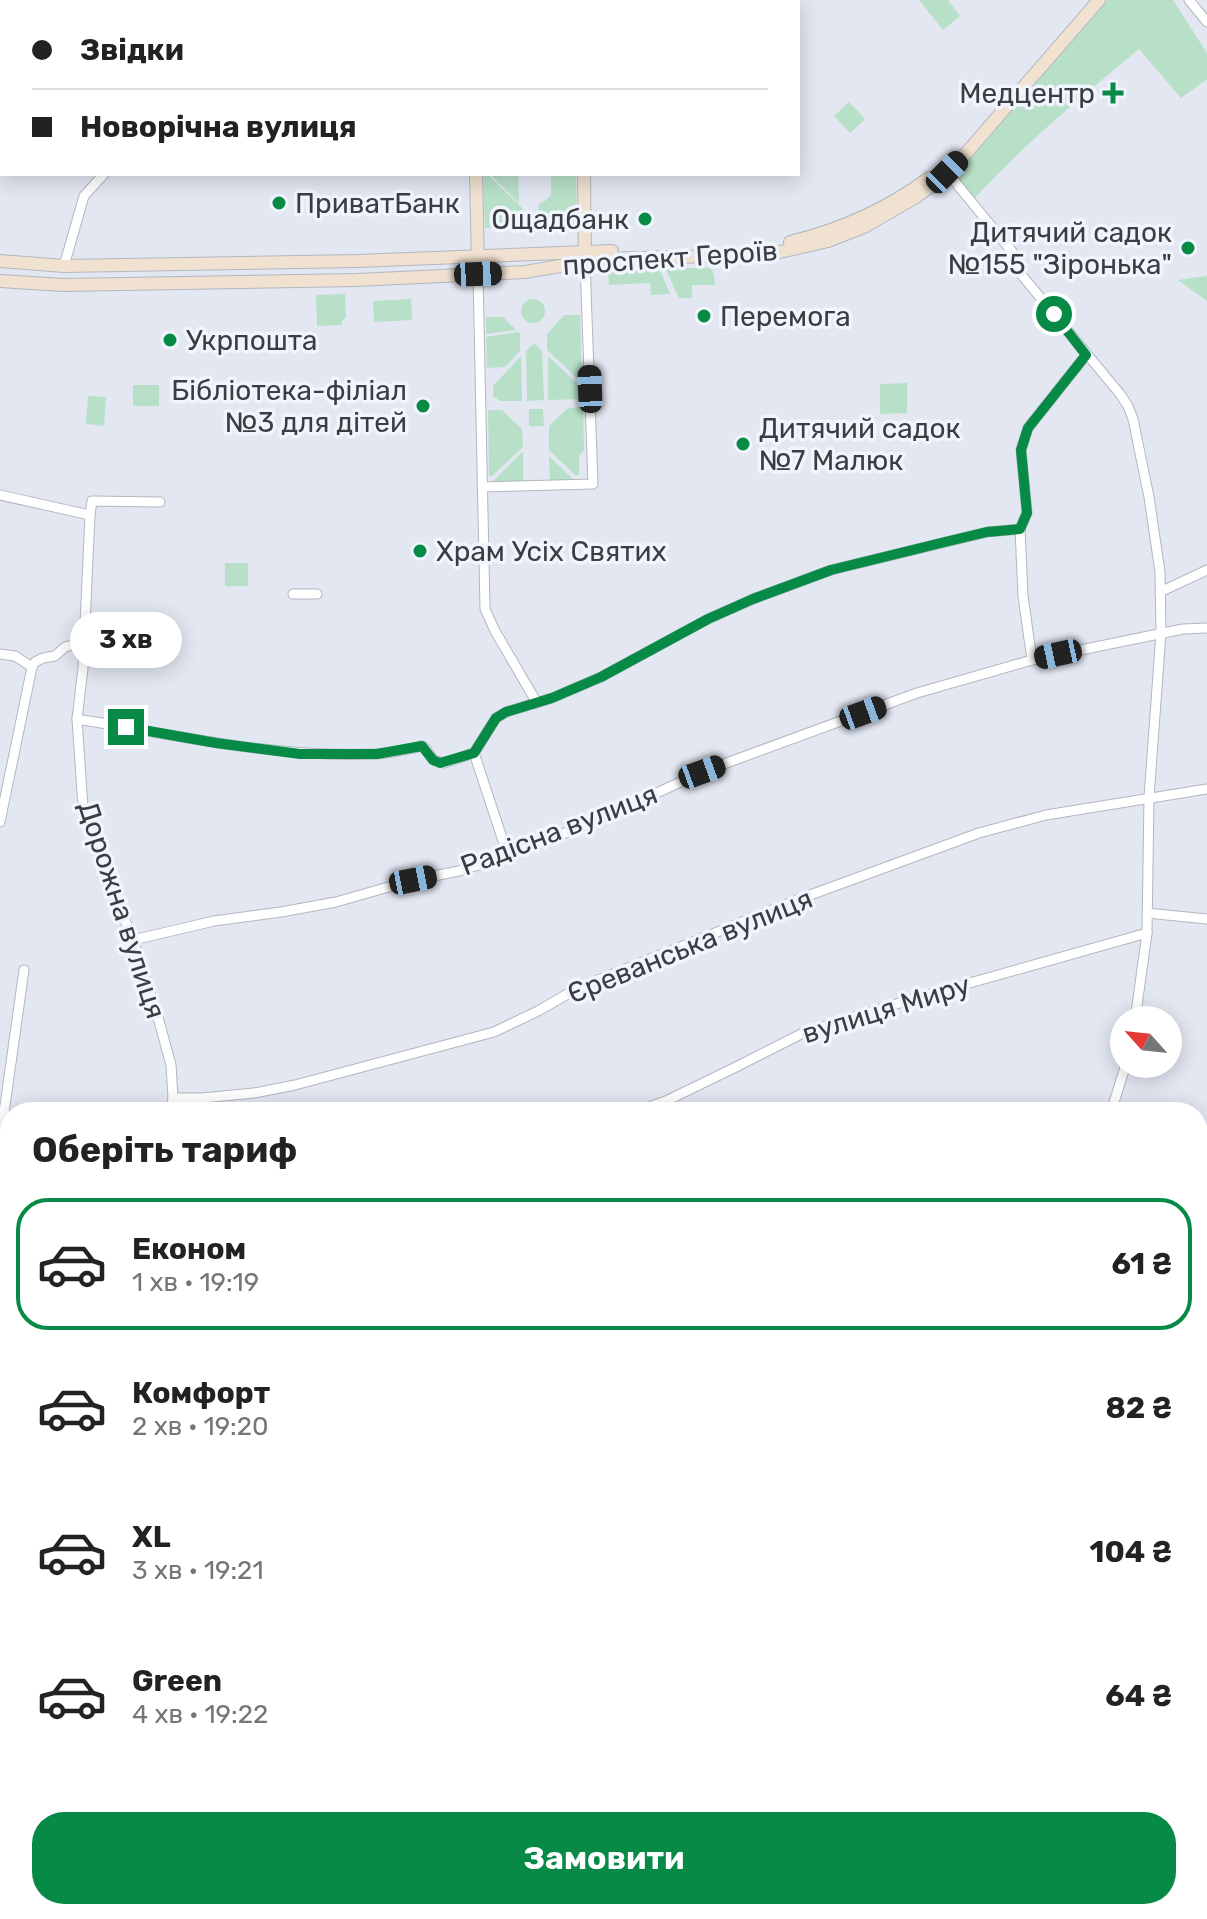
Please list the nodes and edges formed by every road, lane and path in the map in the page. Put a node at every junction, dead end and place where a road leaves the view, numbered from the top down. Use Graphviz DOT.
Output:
graph roads {
  1 [pos="1089,0"];
  2 [pos="1099,0"];
  3 [pos="1189,0"];
  4 [pos="1207,22"];
  5 [pos="947,172"];
  6 [pos="102,176"];
  7 [pos="476,176"];
  8 [pos="584,176"];
  9 [pos="478,257"];
  10 [pos="585,257"];
  11 [pos="0,261"];
  12 [pos="64,266"];
  13 [pos="478,274"];
  14 [pos="0,281"];
  15 [pos="1086,355"];
  16 [pos="482,487"];
  17 [pos="0,495"];
  18 [pos="160,502"];
  19 [pos="90,515"];
  20 [pos="1020,529"];
  21 [pos="1207,570"];
  22 [pos="1160,592"];
  23 [pos="293,594"];
  24 [pos="317,594"];
  25 [pos="1207,628"];
  26 [pos="1161,633"];
  27 [pos="84,642"];
  28 [pos="0,654"];
  29 [pos="1032,660"];
  30 [pos="32,667"];
  31 [pos="537,703"];
  32 [pos="77,719"];
  33 [pos="474,753"];
  34 [pos="1207,789"];
  35 [pos="1149,797"];
  36 [pos="0,822"];
  37 [pos="508,856"];
  38 [pos="1147,913"];
  39 [pos="1207,919"];
  40 [pos="1147,933"];
  41 [pos="133,940"];
  42 [pos="24,970"];
  43 [pos="1137,1006"];
  44 [pos="1122,1078"];
  45 [pos="173,1098"];
  46 [pos="5,1102"];
  47 [pos="172,1102"];
  48 [pos="663,1102"];
  49 [pos="1114,1102"];
  1 -- 10 [label="main road, проспект Героїв"];
  2 -- 5 [label="main road, проспект Героїв"];
  3 -- 4 [label="street"];
  5 -- 10 [label="main road, проспект Героїв"];
  5 -- 15 [label="street"];
  6 -- 12 [label="street"];
  7 -- 9 [label="main road"];
  8 -- 10 [label="main road"];
  9 -- 10 [label="main road, проспект Героїв"];
  9 -- 12 [label="main road, проспект Героїв"];
  9 -- 13 [label="main road"];
  10 -- 13 [label="main road, проспект Героїв"];
  10 -- 16 [label="street"];
  11 -- 12 [label="main road, проспект Героїв"];
  13 -- 14 [label="main road, проспект Героїв"];
  13 -- 16 [label="street"];
  15 -- 20 [label="street"];
  15 -- 22 [label="street"];
  16 -- 31 [label="street"];
  17 -- 19 [label="street"];
  18 -- 19 [label="street"];
  19 -- 27 [label="street, Дорожна вулиця"];
  20 -- 29 [label="street"];
  20 -- 31 [label="street"];
  21 -- 22 [label="street"];
  22 -- 26 [label="street"];
  23 -- 24 [label="street"];
  25 -- 26 [label="street, Радісна вулиця"];
  26 -- 29 [label="street, Радісна вулиця"];
  26 -- 35 [label="street"];
  27 -- 30 [label="street"];
  27 -- 32 [label="street, Дорожна вулиця"];
  28 -- 30 [label="street"];
  29 -- 37 [label="street, Радісна вулиця"];
  30 -- 36 [label="street"];
  31 -- 33 [label="street"];
  32 -- 33 [label="street"];
  32 -- 41 [label="street, Дорожна вулиця"];
  33 -- 37 [label="street"];
  34 -- 35 [label="street, Єреванська вулиця"];
  35 -- 38 [label="street"];
  35 -- 45 [label="street, Єреванська вулиця"];
  37 -- 41 [label="street, Радісна вулиця"];
  38 -- 39 [label="street"];
  38 -- 40 [label="street"];
  40 -- 43 [label="street"];
  40 -- 48 [label="street, вулиця Миру"];
  41 -- 45 [label="street, Дорожна вулиця"];
  42 -- 46 [label="street"];
  44 -- 49 [label="street"];
  45 -- 47 [label="street, Дорожна вулиця"];
}
